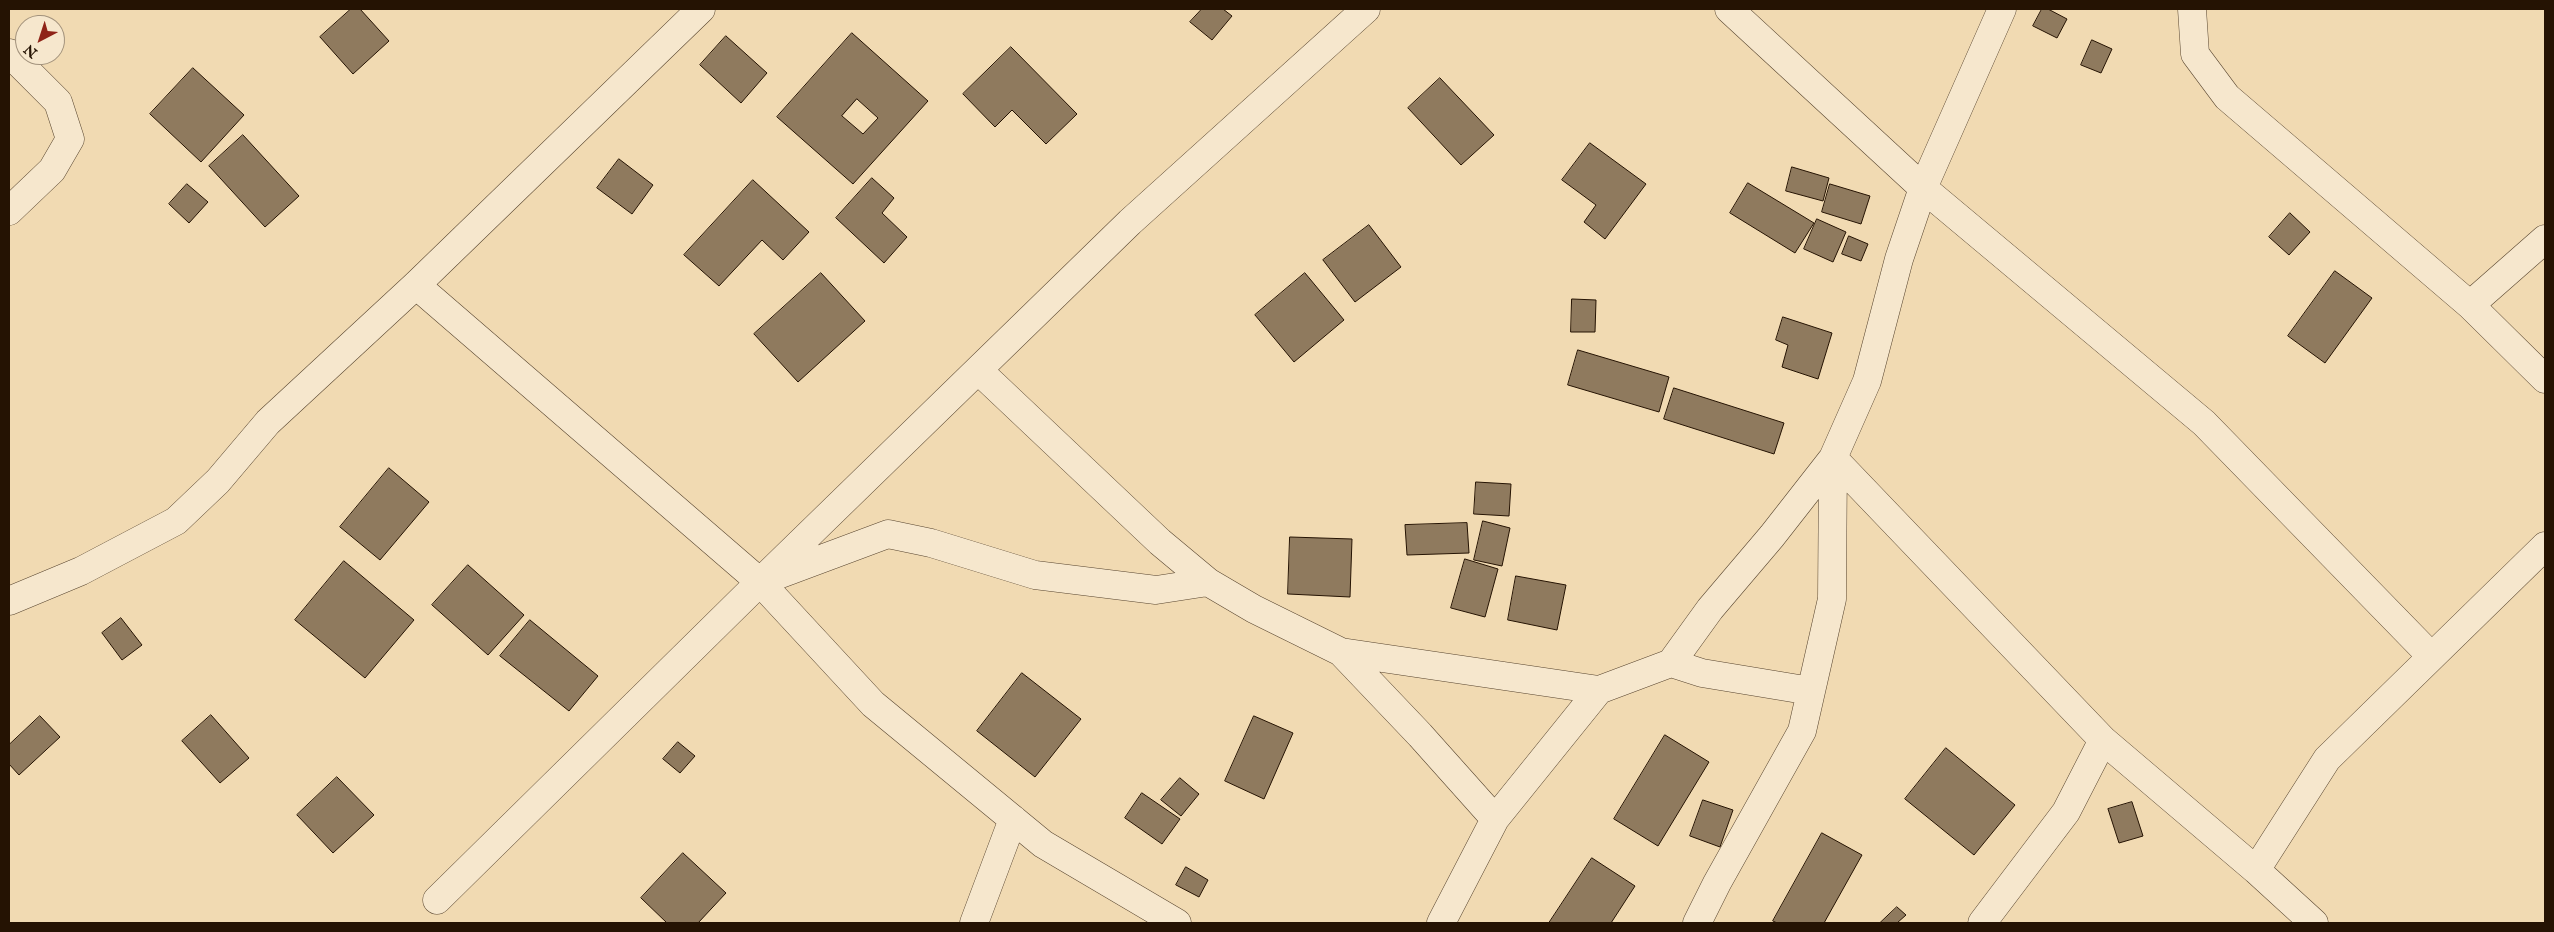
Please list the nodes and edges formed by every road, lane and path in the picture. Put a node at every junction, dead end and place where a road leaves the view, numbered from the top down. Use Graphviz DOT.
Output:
graph roads {
  1 [pos="1366,9"];
  2 [pos="1729,9"];
  3 [pos="2002,9"];
  4 [pos="2192,9"];
  5 [pos="689,13"];
  6 [pos="9,53"];
  7 [pos="1923,188"];
  8 [pos="9,211"];
  9 [pos="2545,239"];
  10 [pos="416,285"];
  11 [pos="2470,305"];
  12 [pos="978,370"];
  13 [pos="2545,379"];
  14 [pos="1833,458"];
  15 [pos="2545,546"];
  16 [pos="760,582"];
  17 [pos="1208,582"];
  18 [pos="9,602"];
  19 [pos="1340,652"];
  20 [pos="2431,656"];
  21 [pos="1671,663"];
  22 [pos="1599,690"];
  23 [pos="1811,691"];
  24 [pos="2103,740"];
  25 [pos="1012,819"];
  26 [pos="1495,819"];
  27 [pos="2256,870"];
  28 [pos="437,900"];
  29 [pos="974,923"];
  30 [pos="1177,923"];
  31 [pos="1441,923"];
  32 [pos="1697,923"];
  33 [pos="1982,923"];
  34 [pos="2314,923"];
  1 -- 12 [label="street"];
  2 -- 7 [label="street"];
  3 -- 7 [label="street"];
  4 -- 11 [label="street"];
  5 -- 10 [label="street"];
  6 -- 8 [label="street"];
  7 -- 14 [label="street"];
  7 -- 20 [label="street"];
  9 -- 11 [label="street"];
  10 -- 16 [label="street"];
  10 -- 18 [label="street"];
  11 -- 13 [label="street"];
  12 -- 16 [label="street"];
  12 -- 17 [label="street"];
  14 -- 21 [label="street"];
  14 -- 23 [label="street"];
  14 -- 24 [label="street"];
  15 -- 20 [label="street"];
  16 -- 17 [label="street"];
  16 -- 25 [label="street"];
  16 -- 28 [label="street"];
  17 -- 19 [label="street"];
  19 -- 22 [label="street"];
  19 -- 26 [label="street"];
  20 -- 27 [label="street"];
  21 -- 22 [label="street"];
  21 -- 23 [label="street"];
  22 -- 26 [label="street"];
  23 -- 32 [label="street"];
  24 -- 27 [label="street"];
  24 -- 33 [label="street"];
  25 -- 29 [label="street"];
  25 -- 30 [label="street"];
  26 -- 31 [label="street"];
  27 -- 34 [label="street"];
}
